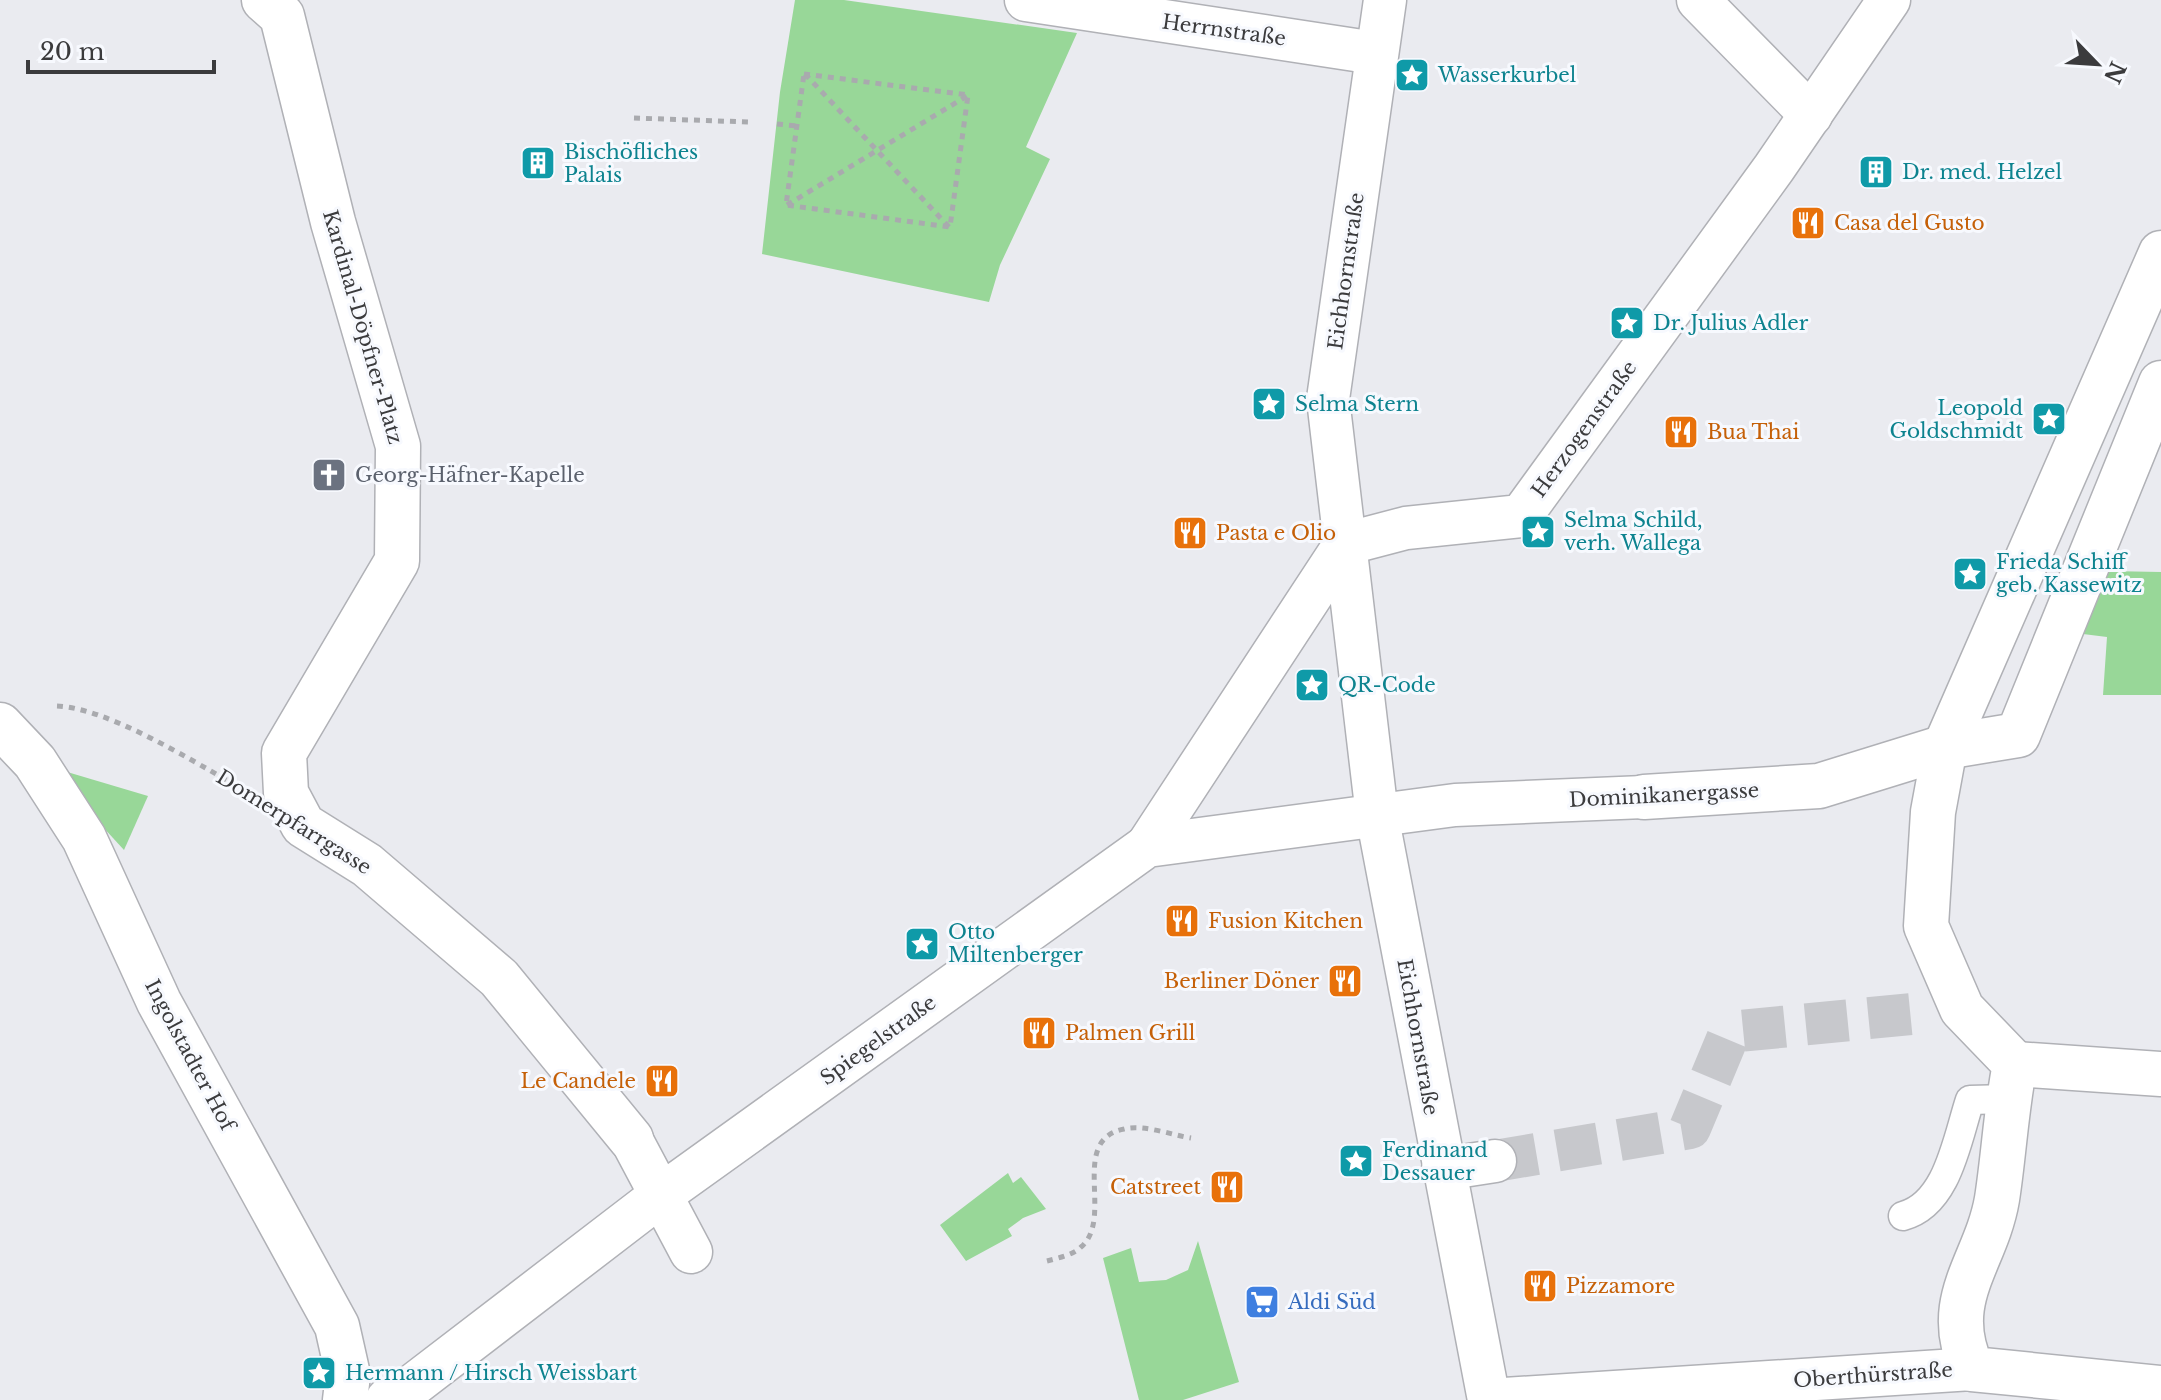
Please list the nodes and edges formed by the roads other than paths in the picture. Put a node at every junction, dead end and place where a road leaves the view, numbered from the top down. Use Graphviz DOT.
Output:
graph roads {
  1 [pos="264,0"];
  2 [pos="1026,0"];
  3 [pos="1385,0"];
  4 [pos="1698,0"];
  5 [pos="1889,0"];
  6 [pos="1375,53"];
  7 [pos="1811,115"];
  8 [pos="2161,253"];
  9 [pos="2107,373"];
  10 [pos="2159,391"];
  11 [pos="1345,544"];
  12 [pos="0,725"];
  13 [pos="1945,747"];
  14 [pos="1644,797"];
  15 [pos="1377,815"];
  16 [pos="303,825"];
  17 [pos="1147,846"];
  18 [pos="2161,1074"];
  19 [pos="2011,1082"];
  20 [pos="631,1139"];
  21 [pos="1495,1161"];
  22 [pos="1443,1169"];
  23 [pos="661,1195"];
  24 [pos="1903,1216"];
  25 [pos="691,1252"];
  26 [pos="1972,1369"];
  27 [pos="2161,1388"];
  28 [pos="394,1398"];
  29 [pos="345,1400"];
  30 [pos="1489,1400"];
  1 -- 16 [label="street, Kardinal-Döpfner-Platz"];
  2 -- 6 [label="street, Herrnstraße"];
  3 -- 6 [label="street, Eichhornstraße"];
  4 -- 7 [label="street"];
  5 -- 7 [label="street, Herzogenstraße"];
  6 -- 11 [label="street, Eichhornstraße"];
  7 -- 11 [label="street, Herzogenstraße"];
  8 -- 9 [label="street"];
  9 -- 10 [label="street, Dominikanergasse"];
  9 -- 13 [label="street"];
  10 -- 13 [label="street, Dominikanergasse"];
  11 -- 15 [label="street, Eichhornstraße"];
  11 -- 17 [label="street"];
  12 -- 29 [label="street, Ingolstadter Hof"];
  13 -- 14 [label="street, Dominikanergasse"];
  13 -- 19 [label="street"];
  14 -- 15 [label="street, Dominikanergasse"];
  15 -- 17 [label="street"];
  15 -- 22 [label="street, Eichhornstraße"];
  16 -- 20 [label="street, Domerpfarrgasse"];
  17 -- 23 [label="street, Spiegelstraße"];
  18 -- 19 [label="street"];
  19 -- 24 [label="lane"];
  19 -- 26 [label="street"];
  20 -- 23 [label="street"];
  21 -- 22 [label="street"];
  22 -- 30 [label="street, Eichhornstraße"];
  23 -- 25 [label="street"];
  23 -- 28 [label="street, Spiegelstraße"];
  26 -- 27 [label="street, Oberthürstraße"];
  26 -- 30 [label="street, Oberthürstraße"];
}
